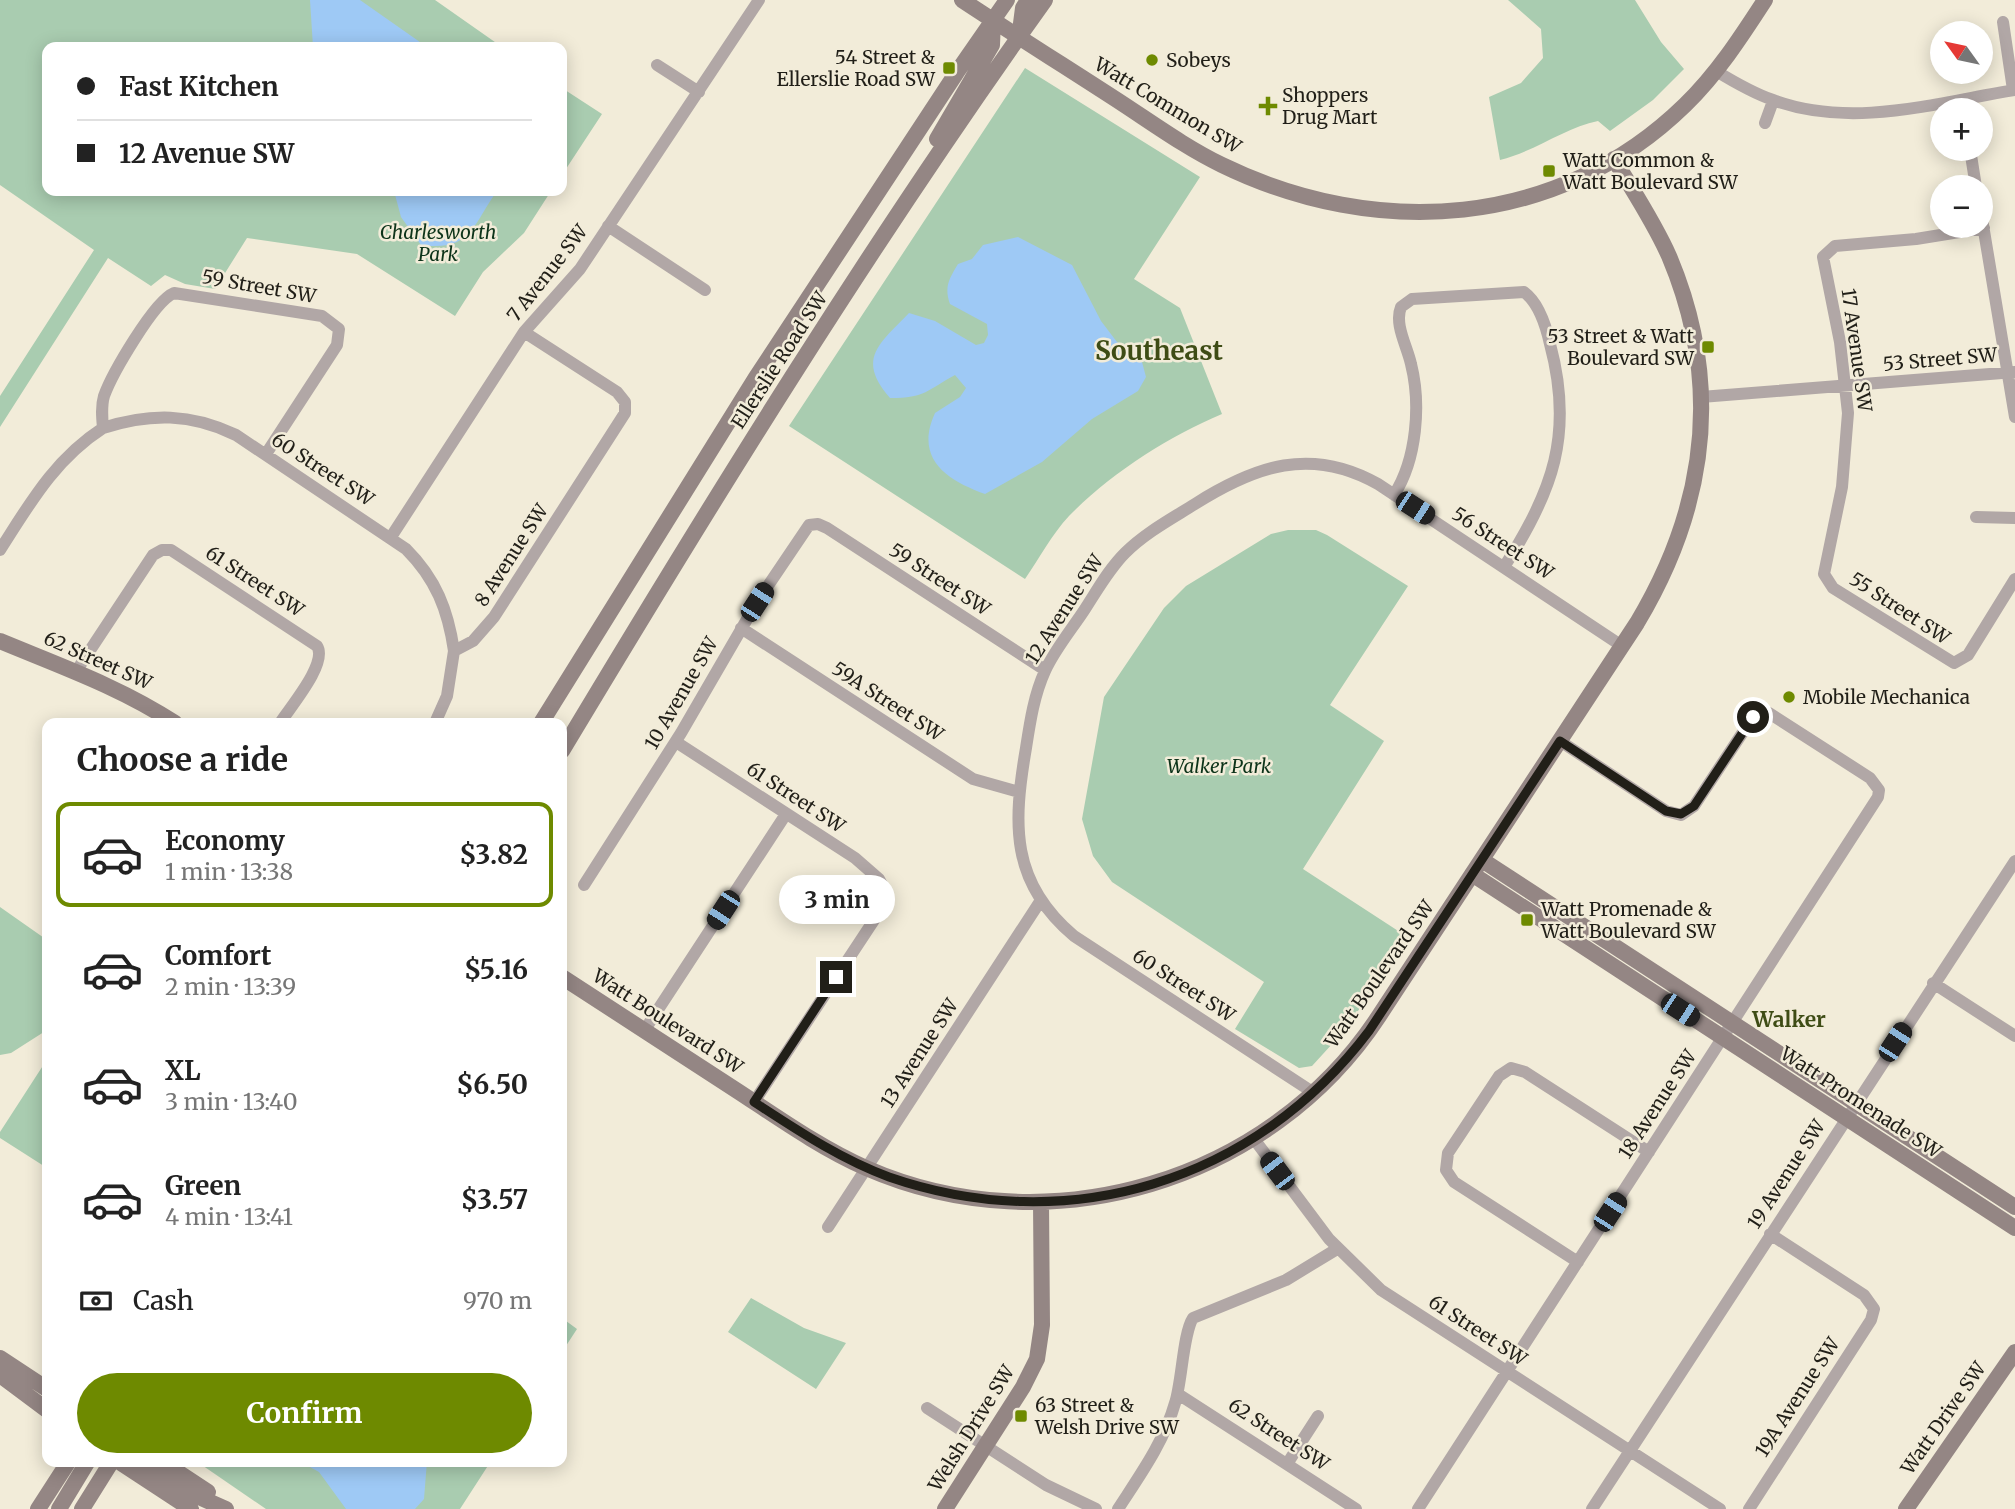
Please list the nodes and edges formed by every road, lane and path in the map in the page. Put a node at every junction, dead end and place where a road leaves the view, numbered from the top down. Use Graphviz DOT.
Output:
graph roads {
  1 [pos="759,0"];
  2 [pos="962,0"];
  3 [pos="1007,0"];
  4 [pos="1028,0"];
  5 [pos="1045,0"];
  6 [pos="1765,0"];
  7 [pos="993,20"];
  8 [pos="2003,22"];
  9 [pos="1019,37"];
  10 [pos="657,65"];
  11 [pos="1716,71"];
  12 [pos="2014,90"];
  13 [pos="699,92"];
  14 [pos="1986,98"];
  15 [pos="1773,101"];
  16 [pos="1930,107"];
  17 [pos="1765,123"];
  18 [pos="1614,159"];
  19 [pos="909,199"];
  20 [pos="608,226"];
  21 [pos="1930,237"];
  22 [pos="1986,238"];
  23 [pos="705,290"];
  24 [pos="524,332"];
  25 [pos="2011,373"];
  26 [pos="1847,386"];
  27 [pos="1702,397"];
  28 [pos="2015,417"];
  29 [pos="103,428"];
  30 [pos="266,454"];
  31 [pos="1360,475"];
  32 [pos="1394,495"];
  33 [pos="1976,517"];
  34 [pos="2015,518"];
  35 [pos="813,524"];
  36 [pos="391,537"];
  37 [pos="0,550"];
  38 [pos="1504,567"];
  39 [pos="1825,577"];
  40 [pos="2015,579"];
  41 [pos="741,628"];
  42 [pos="0,641"];
  43 [pos="1622,646"];
  44 [pos="454,652"];
  45 [pos="77,670"];
  46 [pos="1045,670"];
  47 [pos="168,718"];
  48 [pos="283,718"];
  49 [pos="437,718"];
  50 [pos="546,718"];
  51 [pos="1560,741"];
  52 [pos="676,742"];
  53 [pos="567,743"];
  54 [pos="1018,792"];
  55 [pos="786,814"];
  56 [pos="1482,860"];
  57 [pos="2015,861"];
  58 [pos="1472,874"];
  59 [pos="584,885"];
  60 [pos="1041,900"];
  61 [pos="567,980"];
  62 [pos="1933,983"];
  63 [pos="644,1031"];
  64 [pos="1728,1031"];
  65 [pos="2015,1037"];
  66 [pos="1314,1094"];
  67 [pos="754,1102"];
  68 [pos="1850,1111"];
  69 [pos="1254,1139"];
  70 [pos="1649,1152"];
  71 [pos="867,1168"];
  72 [pos="1041,1202"];
  73 [pos="2015,1207"];
  74 [pos="828,1227"];
  75 [pos="2015,1228"];
  76 [pos="1770,1234"];
  77 [pos="1337,1249"];
  78 [pos="1578,1262"];
  79 [pos="2015,1352"];
  80 [pos="0,1359"];
  81 [pos="1507,1372"];
  82 [pos="1,1376"];
  83 [pos="42,1386"];
  84 [pos="1178,1394"];
  85 [pos="42,1400"];
  86 [pos="42,1406"];
  87 [pos="927,1408"];
  88 [pos="1318,1416"];
  89 [pos="985,1447"];
  90 [pos="1630,1451"];
  91 [pos="1287,1464"];
  92 [pos="65,1467"];
  93 [pos="84,1467"];
  94 [pos="108,1467"];
  95 [pos="127,1467"];
  96 [pos="146,1467"];
  97 [pos="170,1467"];
  98 [pos="38,1509"];
  99 [pos="59,1509"];
  100 [pos="82,1509"];
  101 [pos="191,1509"];
  102 [pos="226,1509"];
  103 [pos="233,1509"];
  104 [pos="945,1509"];
  105 [pos="1096,1509"];
  106 [pos="1118,1509"];
  107 [pos="1356,1509"];
  108 [pos="1418,1509"];
  109 [pos="1592,1509"];
  110 [pos="1720,1509"];
  111 [pos="1749,1509"];
  112 [pos="1906,1509"];
  1 -- 13 [label="street, 7 Avenue SW"];
  2 -- 7 [label="street, Watt Common SW"];
  3 -- 7 [label="street, Ellerslie Road SW"];
  4 -- 9 [label="street"];
  5 -- 9 [label="street, Ellerslie Road SW"];
  6 -- 11 [label="street, Watt Common SW"];
  7 -- 9 [label="street, Watt Common SW"];
  7 -- 19 [label="street"];
  7 -- 50 [label="street, Ellerslie Road SW"];
  8 -- 12 [label="street"];
  9 -- 18 [label="street, Watt Common SW"];
  9 -- 19 [label="street, Ellerslie Road SW"];
  10 -- 13 [label="street"];
  11 -- 15 [label="street"];
  11 -- 18 [label="street, Watt Common SW"];
  12 -- 14 [label="street"];
  13 -- 20 [label="street, 7 Avenue SW"];
  15 -- 16 [label="street"];
  15 -- 17 [label="street"];
  18 -- 27 [label="street, Watt Boulevard SW"];
  19 -- 53 [label="street, Ellerslie Road SW"];
  20 -- 23 [label="street"];
  20 -- 24 [label="street, 7 Avenue SW"];
  21 -- 26 [label="street, 17 Avenue SW"];
  22 -- 25 [label="street"];
  24 -- 36 [label="street, 7 Avenue SW"];
  24 -- 44 [label="street, 8 Avenue SW"];
  25 -- 26 [label="street, 53 Street SW"];
  25 -- 28 [label="street"];
  26 -- 27 [label="street, 53 Street SW"];
  26 -- 39 [label="street, 17 Avenue SW"];
  27 -- 43 [label="street, Watt Boulevard SW"];
  29 -- 30 [label="street, 60 Street SW"];
  29 -- 30 [label="street, 59 Street SW"];
  29 -- 37 [label="street"];
  30 -- 36 [label="street, 60 Street SW"];
  31 -- 32 [label="street, 56 Street SW"];
  31 -- 46 [label="street, 12 Avenue SW"];
  32 -- 38 [label="street, 56 Street SW"];
  32 -- 38 [label="street"];
  33 -- 34 [label="street"];
  35 -- 41 [label="street, 10 Avenue SW"];
  35 -- 46 [label="street, 59 Street SW"];
  36 -- 44 [label="street, 60 Street SW"];
  38 -- 43 [label="street, 56 Street SW"];
  39 -- 40 [label="street, 55 Street SW"];
  41 -- 52 [label="street, 10 Avenue SW"];
  41 -- 54 [label="street, 59A Street SW"];
  42 -- 45 [label="street, 62 Street SW"];
  43 -- 51 [label="street, Watt Boulevard SW"];
  44 -- 49 [label="street"];
  45 -- 47 [label="street, 62 Street SW"];
  45 -- 48 [label="street, 61 Street SW"];
  46 -- 54 [label="street, 12 Avenue SW"];
  51 -- 56 [label="street, Watt Boulevard SW"];
  51 -- 64 [label="street, 18 Avenue SW"];
  52 -- 55 [label="street, 61 Street SW"];
  52 -- 59 [label="street, 10 Avenue SW"];
  54 -- 60 [label="street, 12 Avenue SW"];
  55 -- 63 [label="street"];
  55 -- 67 [label="street, 61 Street SW"];
  56 -- 58 [label="street, Watt Boulevard SW"];
  56 -- 64 [label="street, Watt Promenade SW"];
  57 -- 62 [label="street, 19 Avenue SW"];
  58 -- 64 [label="street, Watt Promenade SW"];
  58 -- 66 [label="street, Watt Boulevard SW"];
  60 -- 66 [label="street, 60 Street SW"];
  60 -- 71 [label="street, 13 Avenue SW"];
  61 -- 63 [label="street, Watt Boulevard SW"];
  62 -- 65 [label="street"];
  62 -- 68 [label="street, 19 Avenue SW"];
  63 -- 67 [label="street, Watt Boulevard SW"];
  64 -- 68 [label="street, Watt Promenade SW"];
  64 -- 70 [label="street, 18 Avenue SW"];
  66 -- 69 [label="street, Watt Boulevard SW"];
  67 -- 71 [label="street, Watt Boulevard SW"];
  68 -- 73 [label="street, Watt Promenade SW"];
  68 -- 75 [label="street, Watt Promenade SW"];
  68 -- 76 [label="street, 19 Avenue SW"];
  69 -- 72 [label="street, Watt Boulevard SW"];
  69 -- 77 [label="street, 61 Street SW"];
  70 -- 78 [label="street, 18 Avenue SW"];
  70 -- 78 [label="street"];
  71 -- 72 [label="street, Watt Boulevard SW"];
  71 -- 74 [label="street, 13 Avenue SW"];
  72 -- 89 [label="street, Welsh Drive SW"];
  76 -- 90 [label="street, 19 Avenue SW"];
  76 -- 111 [label="street, 19A Avenue SW"];
  77 -- 81 [label="street, 61 Street SW"];
  77 -- 84 [label="street"];
  78 -- 81 [label="street, 18 Avenue SW"];
  79 -- 112 [label="street, Watt Drive SW"];
  80 -- 83 [label="street"];
  81 -- 90 [label="street, 61 Street SW"];
  81 -- 108 [label="street, 18 Avenue SW"];
  82 -- 85 [label="street"];
  82 -- 86 [label="street"];
  84 -- 91 [label="street, 62 Street SW"];
  84 -- 106 [label="street"];
  87 -- 89 [label="street"];
  88 -- 91 [label="street"];
  89 -- 104 [label="street, Welsh Drive SW"];
  89 -- 105 [label="street"];
  90 -- 109 [label="street, 19 Avenue SW"];
  90 -- 110 [label="street, 61 Street SW"];
  91 -- 107 [label="street, 62 Street SW"];
  92 -- 98 [label="street"];
  93 -- 99 [label="street"];
  94 -- 100 [label="street"];
  95 -- 101 [label="street"];
  96 -- 102 [label="street"];
  97 -- 103 [label="street"];
}
